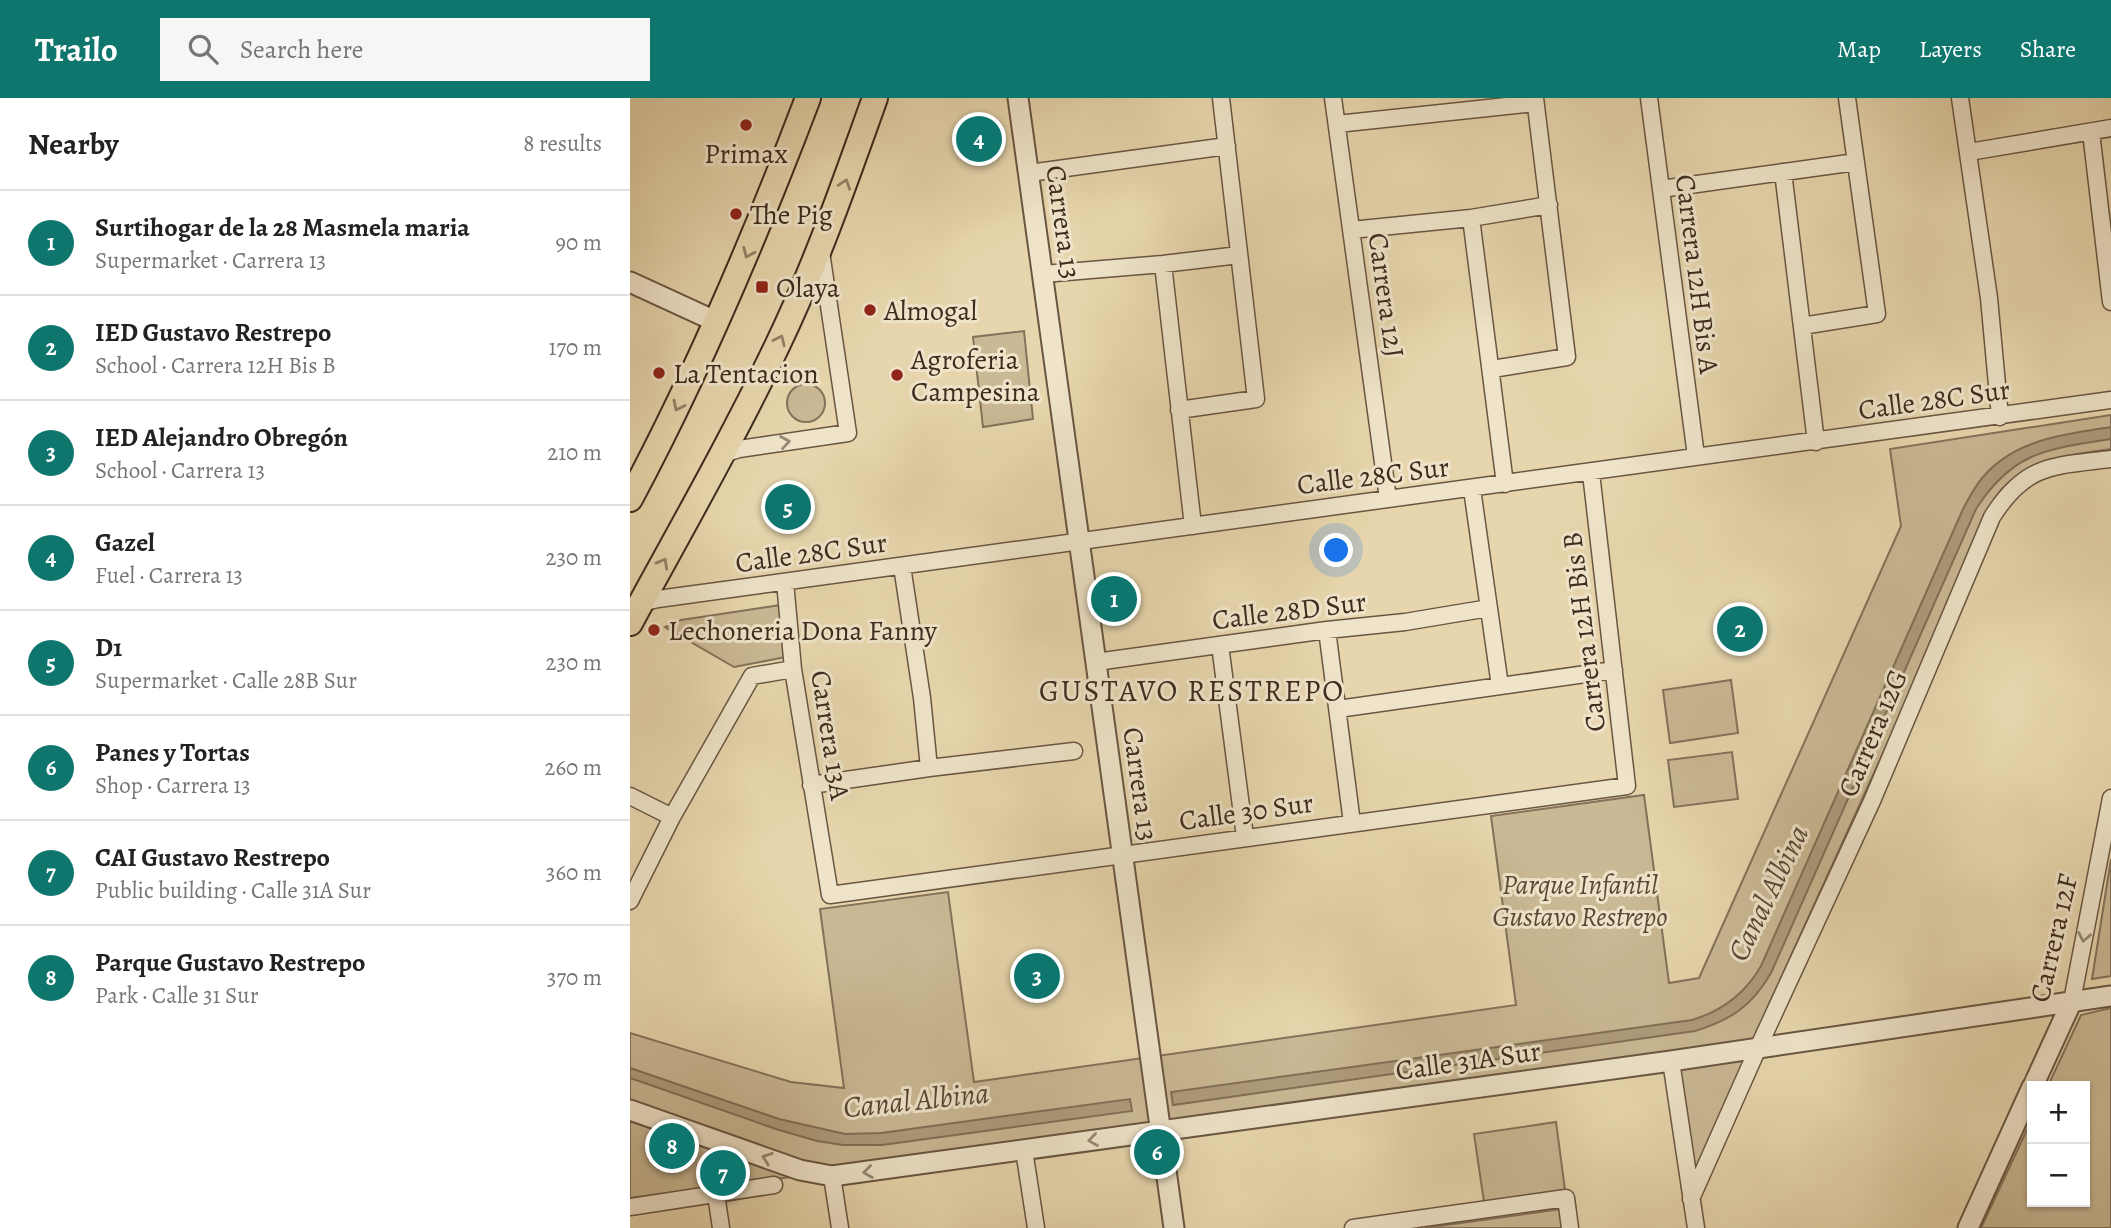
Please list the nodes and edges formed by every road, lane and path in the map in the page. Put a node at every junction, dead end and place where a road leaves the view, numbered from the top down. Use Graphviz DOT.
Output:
graph roads {
  1 [pos="808,98"];
  2 [pos="875,98"];
  3 [pos="1018,98"];
  4 [pos="1221,98"];
  5 [pos="1333,98"];
  6 [pos="1649,98"];
  7 [pos="1847,98"];
  8 [pos="1961,98"];
  9 [pos="1535,100"];
  10 [pos="1337,124"];
  11 [pos="2111,128"];
  12 [pos="2091,132"];
  13 [pos="1227,146"];
  14 [pos="1969,152"];
  15 [pos="1856,162"];
  16 [pos="1783,172"];
  17 [pos="1029,173"];
  18 [pos="1661,189"];
  19 [pos="1549,205"];
  20 [pos="1471,218"];
  21 [pos="1351,230"];
  22 [pos="820,248"];
  23 [pos="1239,255"];
  24 [pos="1163,264"];
  25 [pos="1043,274"];
  26 [pos="630,282"];
  27 [pos="2110,284"];
  28 [pos="2111,302"];
  29 [pos="717,322"];
  30 [pos="1802,326"];
  31 [pos="1492,369"];
  32 [pos="2111,400"];
  33 [pos="1179,410"];
  34 [pos="2000,416"];
  35 [pos="1816,442"];
  36 [pos="723,454"];
  37 [pos="1696,456"];
  38 [pos="2111,459"];
  39 [pos="1591,473"];
  40 [pos="1505,484"];
  41 [pos="1472,489"];
  42 [pos="630,499"];
  43 [pos="1388,499"];
  44 [pos="1193,526"];
  45 [pos="1080,541"];
  46 [pos="902,566"];
  47 [pos="785,582"];
  48 [pos="1489,608"];
  49 [pos="636,613"];
  50 [pos="1327,630"];
  51 [pos="1220,645"];
  52 [pos="1096,662"];
  53 [pos="793,669"];
  54 [pos="1614,670"];
  55 [pos="1500,686"];
  56 [pos="1338,709"];
  57 [pos="1074,751"];
  58 [pos="929,768"];
  59 [pos="811,785"];
  60 [pos="1627,786"];
  61 [pos="630,796"];
  62 [pos="2111,798"];
  63 [pos="672,817"];
  64 [pos="1352,823"];
  65 [pos="1245,837"];
  66 [pos="1122,854"];
  67 [pos="830,895"];
  68 [pos="630,901"];
  69 [pos="2111,996"];
  70 [pos="2072,1001"];
  71 [pos="1758,1048"];
  72 [pos="1671,1061"];
  73 [pos="2036,1081"];
  74 [pos="2027,1100"];
  75 [pos="630,1110"];
  76 [pos="1161,1131"];
  77 [pos="1024,1150"];
  78 [pos="832,1176"];
  79 [pos="774,1185"];
  80 [pos="716,1194"];
  81 [pos="1691,1199"];
  82 [pos="630,1207"];
  83 [pos="1407,1224"];
  84 [pos="721,1228"];
  85 [pos="840,1228"];
  86 [pos="1036,1228"];
  87 [pos="1174,1228"];
  88 [pos="1353,1228"];
  89 [pos="1570,1228"];
  90 [pos="1696,1228"];
  91 [pos="1968,1228"];
  1 -- 29 [label="main road, one-way"];
  22 -- 2 [label="main road, one-way"];
  3 -- 17 [label="street, Carrera 13"];
  4 -- 13 [label="street"];
  5 -- 10 [label="street, Carrera 12J"];
  6 -- 18 [label="street, Carrera 12H Bis A"];
  7 -- 15 [label="street"];
  8 -- 14 [label="street"];
  9 -- 10 [label="street"];
  9 -- 19 [label="street"];
  10 -- 21 [label="street, Carrera 12J"];
  11 -- 12 [label="street"];
  12 -- 14 [label="street"];
  12 -- 27 [label="street"];
  13 -- 17 [label="street"];
  13 -- 23 [label="street"];
  14 -- 34 [label="street"];
  15 -- 16 [label="street"];
  15 -- 30 [label="street"];
  16 -- 18 [label="street"];
  16 -- 30 [label="street"];
  17 -- 25 [label="street, Carrera 13"];
  18 -- 37 [label="street, Carrera 12H Bis A"];
  19 -- 20 [label="street"];
  19 -- 31 [label="street"];
  20 -- 21 [label="street"];
  20 -- 31 [label="street"];
  21 -- 43 [label="street, Carrera 12J"];
  36 -- 22 [label="main road, one-way"];
  36 -- 22 [label="street, one-way"];
  23 -- 24 [label="street"];
  23 -- 33 [label="street"];
  24 -- 25 [label="street"];
  24 -- 33 [label="street"];
  25 -- 45 [label="street, Carrera 13"];
  26 -- 29 [label="street"];
  27 -- 28 [label="street"];
  29 -- 42 [label="main road, one-way"];
  30 -- 35 [label="street"];
  31 -- 40 [label="street"];
  32 -- 34 [label="street, Calle 28C Sur"];
  33 -- 44 [label="street"];
  34 -- 35 [label="street, Calle 28C Sur"];
  35 -- 37 [label="street, Calle 28C Sur"];
  49 -- 36 [label="main road, one-way"];
  37 -- 39 [label="street, Calle 28C Sur"];
  38 -- 71 [label="street, Carrera 12G"];
  39 -- 40 [label="street, Calle 28C Sur"];
  39 -- 54 [label="street, Carrera 12H Bis B"];
  40 -- 41 [label="street, Calle 28C Sur"];
  41 -- 43 [label="street, Calle 28C Sur"];
  41 -- 48 [label="street"];
  43 -- 44 [label="street, Calle 28C Sur"];
  44 -- 45 [label="street, Calle 28C Sur"];
  45 -- 46 [label="street, Calle 28C Sur"];
  45 -- 52 [label="street, Carrera 13"];
  46 -- 47 [label="street, Calle 28C Sur"];
  46 -- 58 [label="street"];
  47 -- 49 [label="street, Calle 28C Sur"];
  47 -- 53 [label="street, Carrera 13A"];
  48 -- 50 [label="street, Calle 28D Sur"];
  48 -- 55 [label="street"];
  50 -- 51 [label="street, Calle 28D Sur"];
  50 -- 56 [label="street"];
  51 -- 52 [label="street, Calle 28D Sur"];
  51 -- 65 [label="street"];
  52 -- 66 [label="street, Carrera 13"];
  53 -- 59 [label="street, Carrera 13A"];
  53 -- 63 [label="street"];
  54 -- 55 [label="street"];
  54 -- 60 [label="street, Carrera 12H Bis B"];
  55 -- 56 [label="street"];
  56 -- 64 [label="street"];
  57 -- 58 [label="street"];
  58 -- 59 [label="street"];
  59 -- 67 [label="street, Carrera 13A"];
  60 -- 64 [label="street, Calle 30 Sur"];
  61 -- 63 [label="street"];
  62 -- 70 [label="street, Carrera 12F, one-way"];
  63 -- 68 [label="street"];
  64 -- 65 [label="street, Calle 30 Sur"];
  65 -- 66 [label="street, Calle 30 Sur"];
  66 -- 67 [label="street, Calle 30 Sur"];
  66 -- 76 [label="street, Carrera 13"];
  69 -- 70 [label="street, Calle 31A Sur"];
  70 -- 71 [label="street, Calle 31A Sur"];
  70 -- 73 [label="street, Carrera 12F"];
  71 -- 72 [label="street, Calle 31A Sur"];
  71 -- 81 [label="street, Carrera 12G"];
  72 -- 76 [label="street, Calle 31A Sur"];
  72 -- 81 [label="street"];
  74 -- 91 [label="street, Carrera 12F"];
  78 -- 75 [label="street, Calle 31A Sur, one-way"];
  76 -- 77 [label="street, Calle 31A Sur, one-way"];
  76 -- 87 [label="street, Carrera 13"];
  77 -- 78 [label="street, Calle 31A Sur, one-way"];
  77 -- 86 [label="street"];
  78 -- 85 [label="street"];
  79 -- 80 [label="street"];
  80 -- 82 [label="street"];
  80 -- 84 [label="street"];
  81 -- 90 [label="street"];
  83 -- 88 [label="street"];
  83 -- 89 [label="street"];
}
